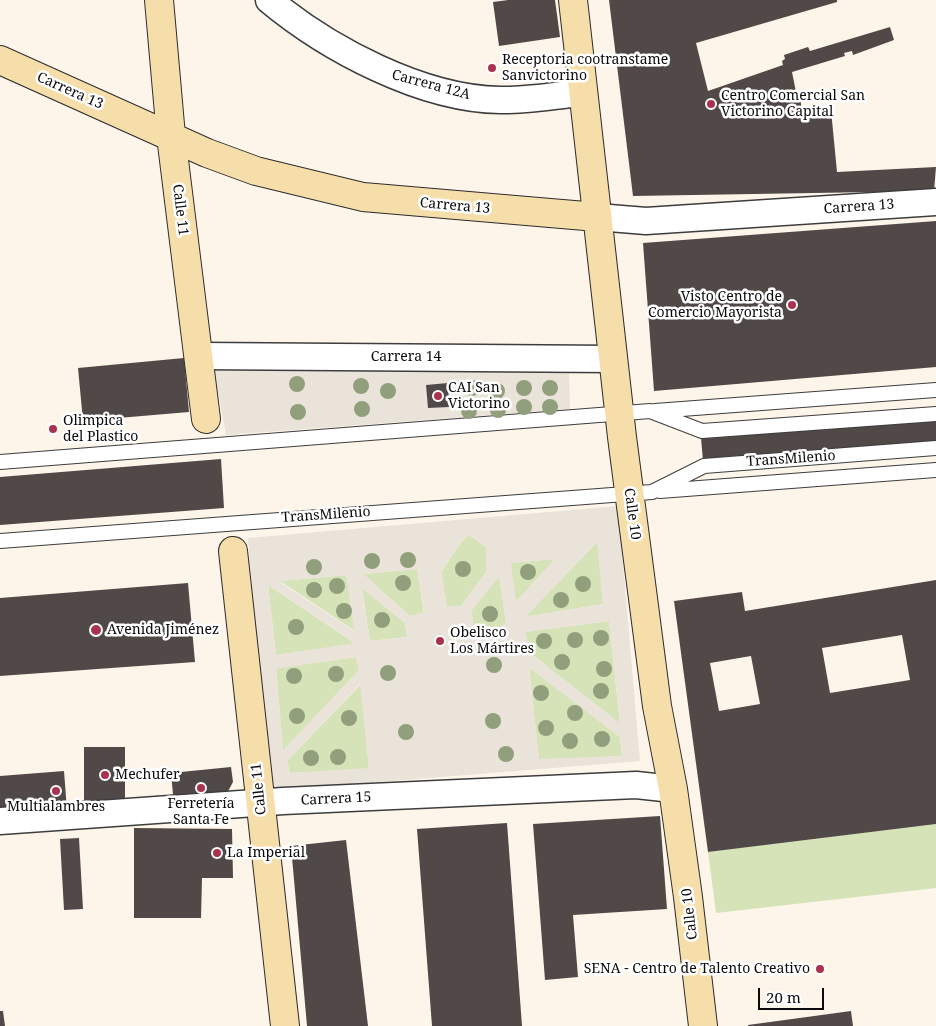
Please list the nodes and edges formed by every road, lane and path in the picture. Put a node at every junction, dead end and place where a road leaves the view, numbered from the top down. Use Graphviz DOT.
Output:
graph roads {
  1 [pos="159,0"];
  2 [pos="269,0"];
  3 [pos="573,0"];
  4 [pos="0,60"];
  5 [pos="583,93"];
  6 [pos="171,136"];
  7 [pos="936,202"];
  8 [pos="597,217"];
  9 [pos="198,356"];
  10 [pos="613,359"];
  11 [pos="936,390"];
  12 [pos="650,411"];
  13 [pos="619,414"];
  14 [pos="936,414"];
  15 [pos="206,419"];
  16 [pos="936,448"];
  17 [pos="0,462"];
  18 [pos="936,470"];
  19 [pos="640,492"];
  20 [pos="0,541"];
  21 [pos="233,551"];
  22 [pos="673,789"];
  23 [pos="261,803"];
  24 [pos="0,822"];
  25 [pos="285,1026"];
  26 [pos="703,1026"];
  1 -- 6 [label="street, Calle 11"];
  2 -- 5 [label="street, Carrera 12A"];
  3 -- 5 [label="street, Calle 10"];
  4 -- 6 [label="street, Carrera 13"];
  5 -- 8 [label="street, Calle 10"];
  6 -- 8 [label="street, Carrera 13"];
  6 -- 9 [label="street, Calle 11"];
  7 -- 8 [label="street, Carrera 13"];
  8 -- 10 [label="street, Calle 10"];
  9 -- 10 [label="street, Carrera 14"];
  9 -- 15 [label="street, Calle 11"];
  10 -- 13 [label="street, Calle 10"];
  11 -- 12 [label="lane"];
  12 -- 13 [label="lane"];
  12 -- 14 [label="lane"];
  13 -- 17 [label="lane"];
  13 -- 19 [label="street, Calle 10"];
  16 -- 19 [label="lane, TransMilenio"];
  18 -- 19 [label="lane, TransMilenio"];
  19 -- 20 [label="lane, TransMilenio"];
  19 -- 22 [label="street, Calle 10"];
  21 -- 23 [label="street, Calle 11"];
  22 -- 23 [label="street, Carrera 15"];
  22 -- 26 [label="street, Calle 10"];
  23 -- 24 [label="street, Carrera 15"];
  23 -- 25 [label="street, Calle 11"];
}
